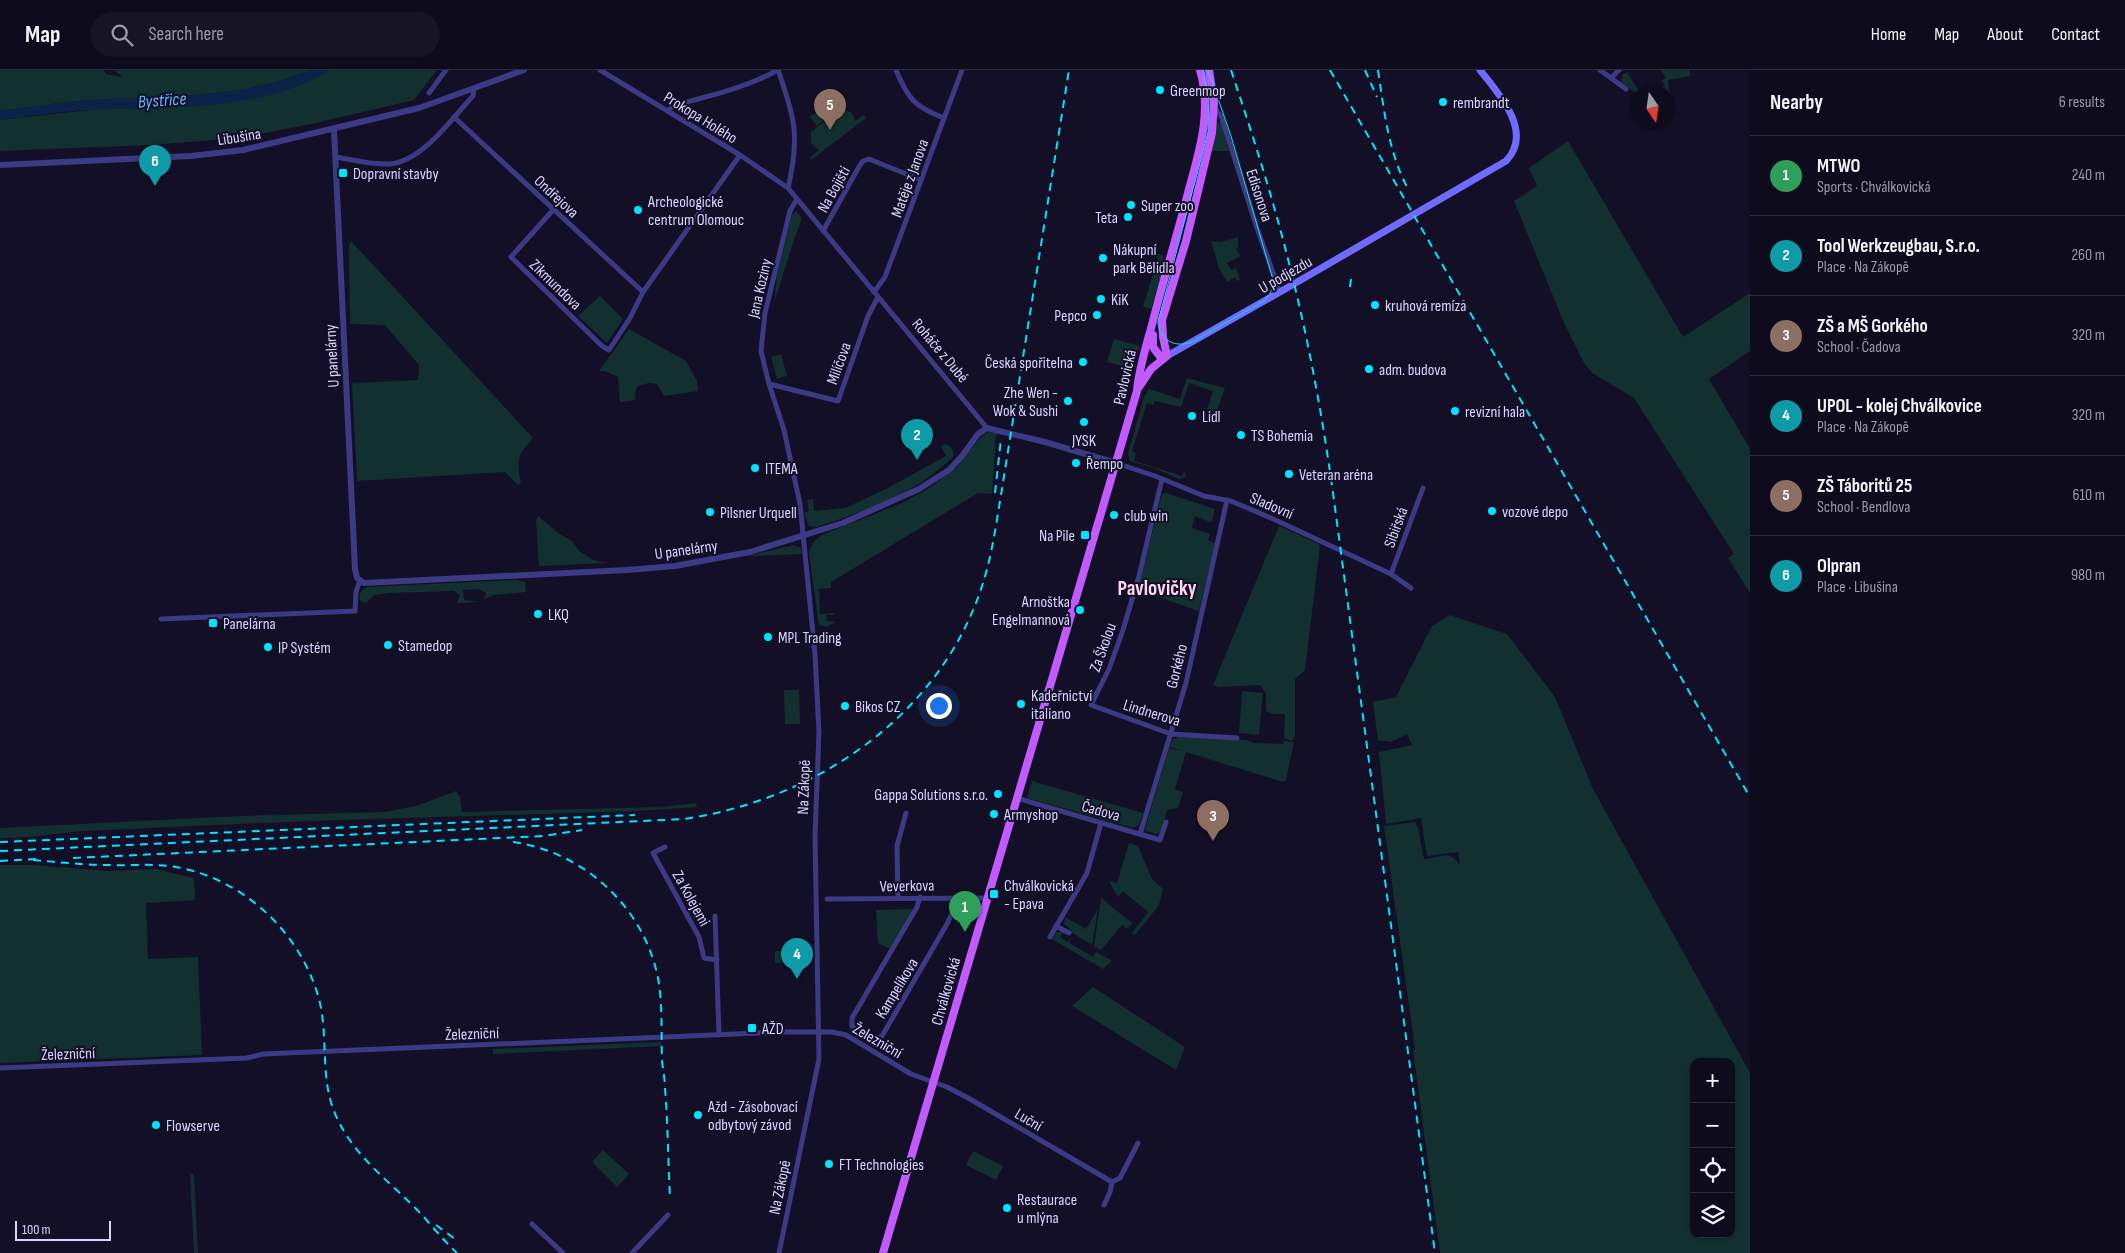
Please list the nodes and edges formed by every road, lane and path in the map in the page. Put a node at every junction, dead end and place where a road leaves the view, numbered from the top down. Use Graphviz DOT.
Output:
graph roads {
  1 [pos="446,70"];
  2 [pos="524,70"];
  3 [pos="600,70"];
  4 [pos="778,70"];
  5 [pos="896,70"];
  6 [pos="962,70"];
  7 [pos="1200,70"];
  8 [pos="1209,70"];
  9 [pos="1480,70"];
  10 [pos="1600,70"];
  11 [pos="1619,70"];
  12 [pos="1612,77"];
  13 [pos="474,88"];
  14 [pos="1626,89"];
  15 [pos="429,93"];
  16 [pos="1210,108"];
  17 [pos="668,110"];
  18 [pos="454,117"];
  19 [pos="944,118"];
  20 [pos="334,130"];
  21 [pos="740,155"];
  22 [pos="336,157"];
  23 [pos="0,165"];
  24 [pos="921,180"];
  25 [pos="788,188"];
  26 [pos="797,199"];
  27 [pos="553,210"];
  28 [pos="823,231"];
  29 [pos="643,292"];
  30 [pos="1280,292"];
  31 [pos="876,294"];
  32 [pos="1153,318"];
  33 [pos="1165,358"];
  34 [pos="769,384"];
  35 [pos="1137,391"];
  36 [pos="987,428"];
  37 [pos="1116,463"];
  38 [pos="1162,479"];
  39 [pos="1423,488"];
  40 [pos="1227,500"];
  41 [pos="804,537"];
  42 [pos="1391,574"];
  43 [pos="360,580"];
  44 [pos="1411,588"];
  45 [pos="161,619"];
  46 [pos="1059,650"];
  47 [pos="1091,705"];
  48 [pos="1172,731"];
  49 [pos="1237,738"];
  50 [pos="1016,798"];
  51 [pos="906,813"];
  52 [pos="1166,822"];
  53 [pos="1101,823"];
  54 [pos="1140,834"];
  55 [pos="665,847"];
  56 [pos="955,897"];
  57 [pos="898,898"];
  58 [pos="920,898"];
  59 [pos="987,898"];
  60 [pos="827,899"];
  61 [pos="715,916"];
  62 [pos="1056,926"];
  63 [pos="1069,933"];
  64 [pos="1050,937"];
  65 [pos="717,960"];
  66 [pos="818,1032"];
  67 [pos="719,1035"];
  68 [pos="0,1068"];
  69 [pos="933,1082"];
  70 [pos="1138,1143"];
  71 [pos="1112,1182"];
  72 [pos="1104,1205"];
  73 [pos="668,1215"];
  74 [pos="532,1224"];
  75 [pos="564,1253"];
  76 [pos="632,1253"];
  77 [pos="779,1253"];
  78 [pos="882,1253"];
  1 -- 15 [label="street"];
  2 -- 13 [label="street, Libušina"];
  3 -- 17 [label="street, Prokopa Holého"];
  4 -- 17 [label="street"];
  4 -- 25 [label="street"];
  5 -- 19 [label="street"];
  6 -- 19 [label="street, Matěje z Janova"];
  7 -- 16 [label="main road"];
  8 -- 16 [label="main road"];
  9 -- 30 [label="main road, U podjezdu"];
  10 -- 12 [label="street"];
  11 -- 12 [label="street"];
  12 -- 14 [label="street"];
  13 -- 18 [label="street"];
  13 -- 20 [label="street, Libušina"];
  16 -- 30 [label="street, Edisonova"];
  16 -- 32 [label="main road, Pavlovická"];
  16 -- 33 [label="main road"];
  17 -- 21 [label="street, Prokopa Holého"];
  18 -- 22 [label="street"];
  18 -- 27 [label="street, Ondřejova"];
  19 -- 24 [label="street, Matěje z Janova"];
  20 -- 22 [label="street, U panelárny"];
  20 -- 23 [label="street, Libušina"];
  21 -- 25 [label="street, Prokopa Holého"];
  21 -- 29 [label="street"];
  22 -- 43 [label="street, U panelárny"];
  24 -- 28 [label="street, Na Bojišti"];
  24 -- 31 [label="street, Matěje z Janova"];
  25 -- 26 [label="street, Roháče z Dubé"];
  26 -- 28 [label="street, Roháče z Dubé"];
  26 -- 34 [label="street, Jana Koziny"];
  27 -- 29 [label="street, Ondřejova"];
  27 -- 29 [label="street, Zikmundova"];
  28 -- 31 [label="street, Roháče z Dubé"];
  30 -- 33 [label="main road, U podjezdu"];
  31 -- 34 [label="street, Milíčova"];
  31 -- 36 [label="street, Roháče z Dubé"];
  32 -- 33 [label="main road"];
  32 -- 35 [label="main road, Pavlovická"];
  33 -- 35 [label="main road, U podjezdu"];
  34 -- 41 [label="street, Jana Koziny"];
  35 -- 37 [label="main road, Pavlovická"];
  36 -- 37 [label="street"];
  36 -- 41 [label="street"];
  37 -- 38 [label="street, Sladovní"];
  37 -- 46 [label="main road, Pavlovická"];
  38 -- 40 [label="street, Sladovní"];
  38 -- 47 [label="street, Za Školou"];
  39 -- 42 [label="street, Sibiřská"];
  40 -- 42 [label="street, Sladovní"];
  40 -- 48 [label="street, Gorkého"];
  41 -- 43 [label="street, U panelárny"];
  41 -- 66 [label="street, Na Zákopě"];
  42 -- 44 [label="street, Sladovní"];
  43 -- 45 [label="street, U panelárny"];
  46 -- 50 [label="main road, Chválkovická"];
  47 -- 48 [label="street, Lindnerova"];
  48 -- 49 [label="street, Lindnerova"];
  48 -- 54 [label="street, Gorkého"];
  50 -- 53 [label="street, Čadova"];
  50 -- 59 [label="main road, Chválkovická"];
  51 -- 57 [label="street"];
  52 -- 54 [label="street, Čadova"];
  53 -- 54 [label="street, Čadova"];
  53 -- 62 [label="street"];
  55 -- 65 [label="street, Za Kolejemi"];
  56 -- 58 [label="street, Veverkova"];
  56 -- 58 [label="street, Kampelíkova"];
  56 -- 59 [label="street, Veverkova"];
  57 -- 58 [label="street, Veverkova"];
  57 -- 60 [label="street, Veverkova"];
  59 -- 69 [label="main road, Chválkovická"];
  61 -- 65 [label="street, Za Kolejemi"];
  62 -- 63 [label="street"];
  62 -- 64 [label="street"];
  65 -- 67 [label="street, Za Kolejemi"];
  66 -- 67 [label="street, Železniční"];
  66 -- 69 [label="street, Železniční"];
  66 -- 77 [label="street, Na Zákopě"];
  67 -- 68 [label="street, Železniční"];
  69 -- 71 [label="street, Luční"];
  69 -- 78 [label="main road, Chválkovická"];
  70 -- 71 [label="street"];
  71 -- 72 [label="street"];
  73 -- 76 [label="street"];
  74 -- 75 [label="street"];
}
